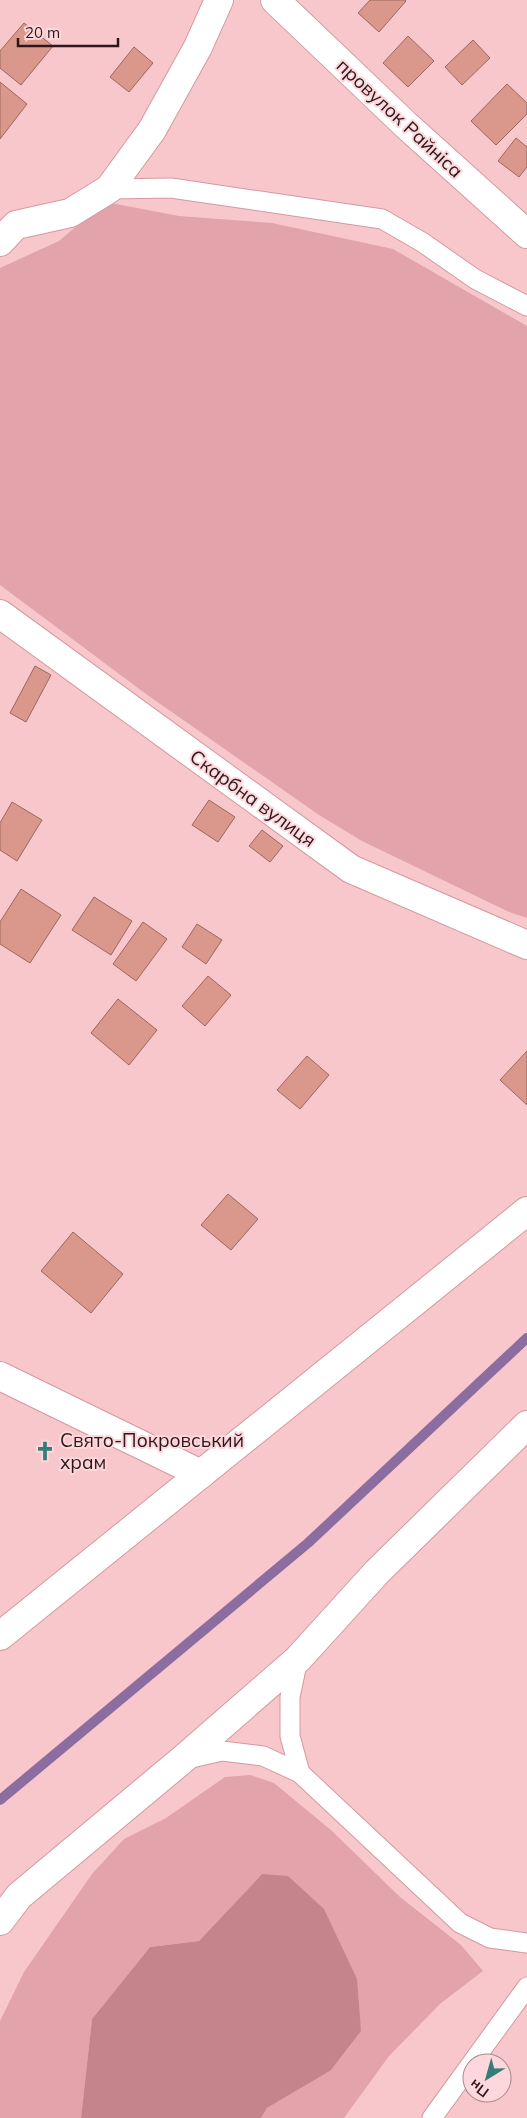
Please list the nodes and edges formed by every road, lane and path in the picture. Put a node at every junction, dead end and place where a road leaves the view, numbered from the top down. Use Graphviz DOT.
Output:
graph roads {
  1 [pos="219,0"];
  2 [pos="275,0"];
  3 [pos="108,189"];
  4 [pos="5,226"];
  5 [pos="527,234"];
  6 [pos="527,306"];
  7 [pos="0,614"];
  8 [pos="527,945"];
  9 [pos="527,1211"];
  10 [pos="0,1376"];
  11 [pos="527,1425"];
  12 [pos="201,1474"];
  13 [pos="0,1636"];
  14 [pos="298,1659"];
  15 [pos="182,1760"];
  16 [pos="300,1773"];
  17 [pos="0,1921"];
  18 [pos="527,1943"];
  19 [pos="527,1987"];
  20 [pos="432,2118"];
  1 -- 3 [label="street"];
  2 -- 5 [label="street, провулок Райніса"];
  3 -- 4 [label="street"];
  3 -- 6 [label="lane"];
  7 -- 8 [label="street, Скарбна вулиця"];
  9 -- 12 [label="street"];
  10 -- 12 [label="street"];
  11 -- 14 [label="street"];
  12 -- 13 [label="street"];
  14 -- 15 [label="street"];
  14 -- 16 [label="lane"];
  15 -- 16 [label="lane"];
  15 -- 17 [label="street"];
  16 -- 18 [label="lane"];
  19 -- 20 [label="lane"];
}
